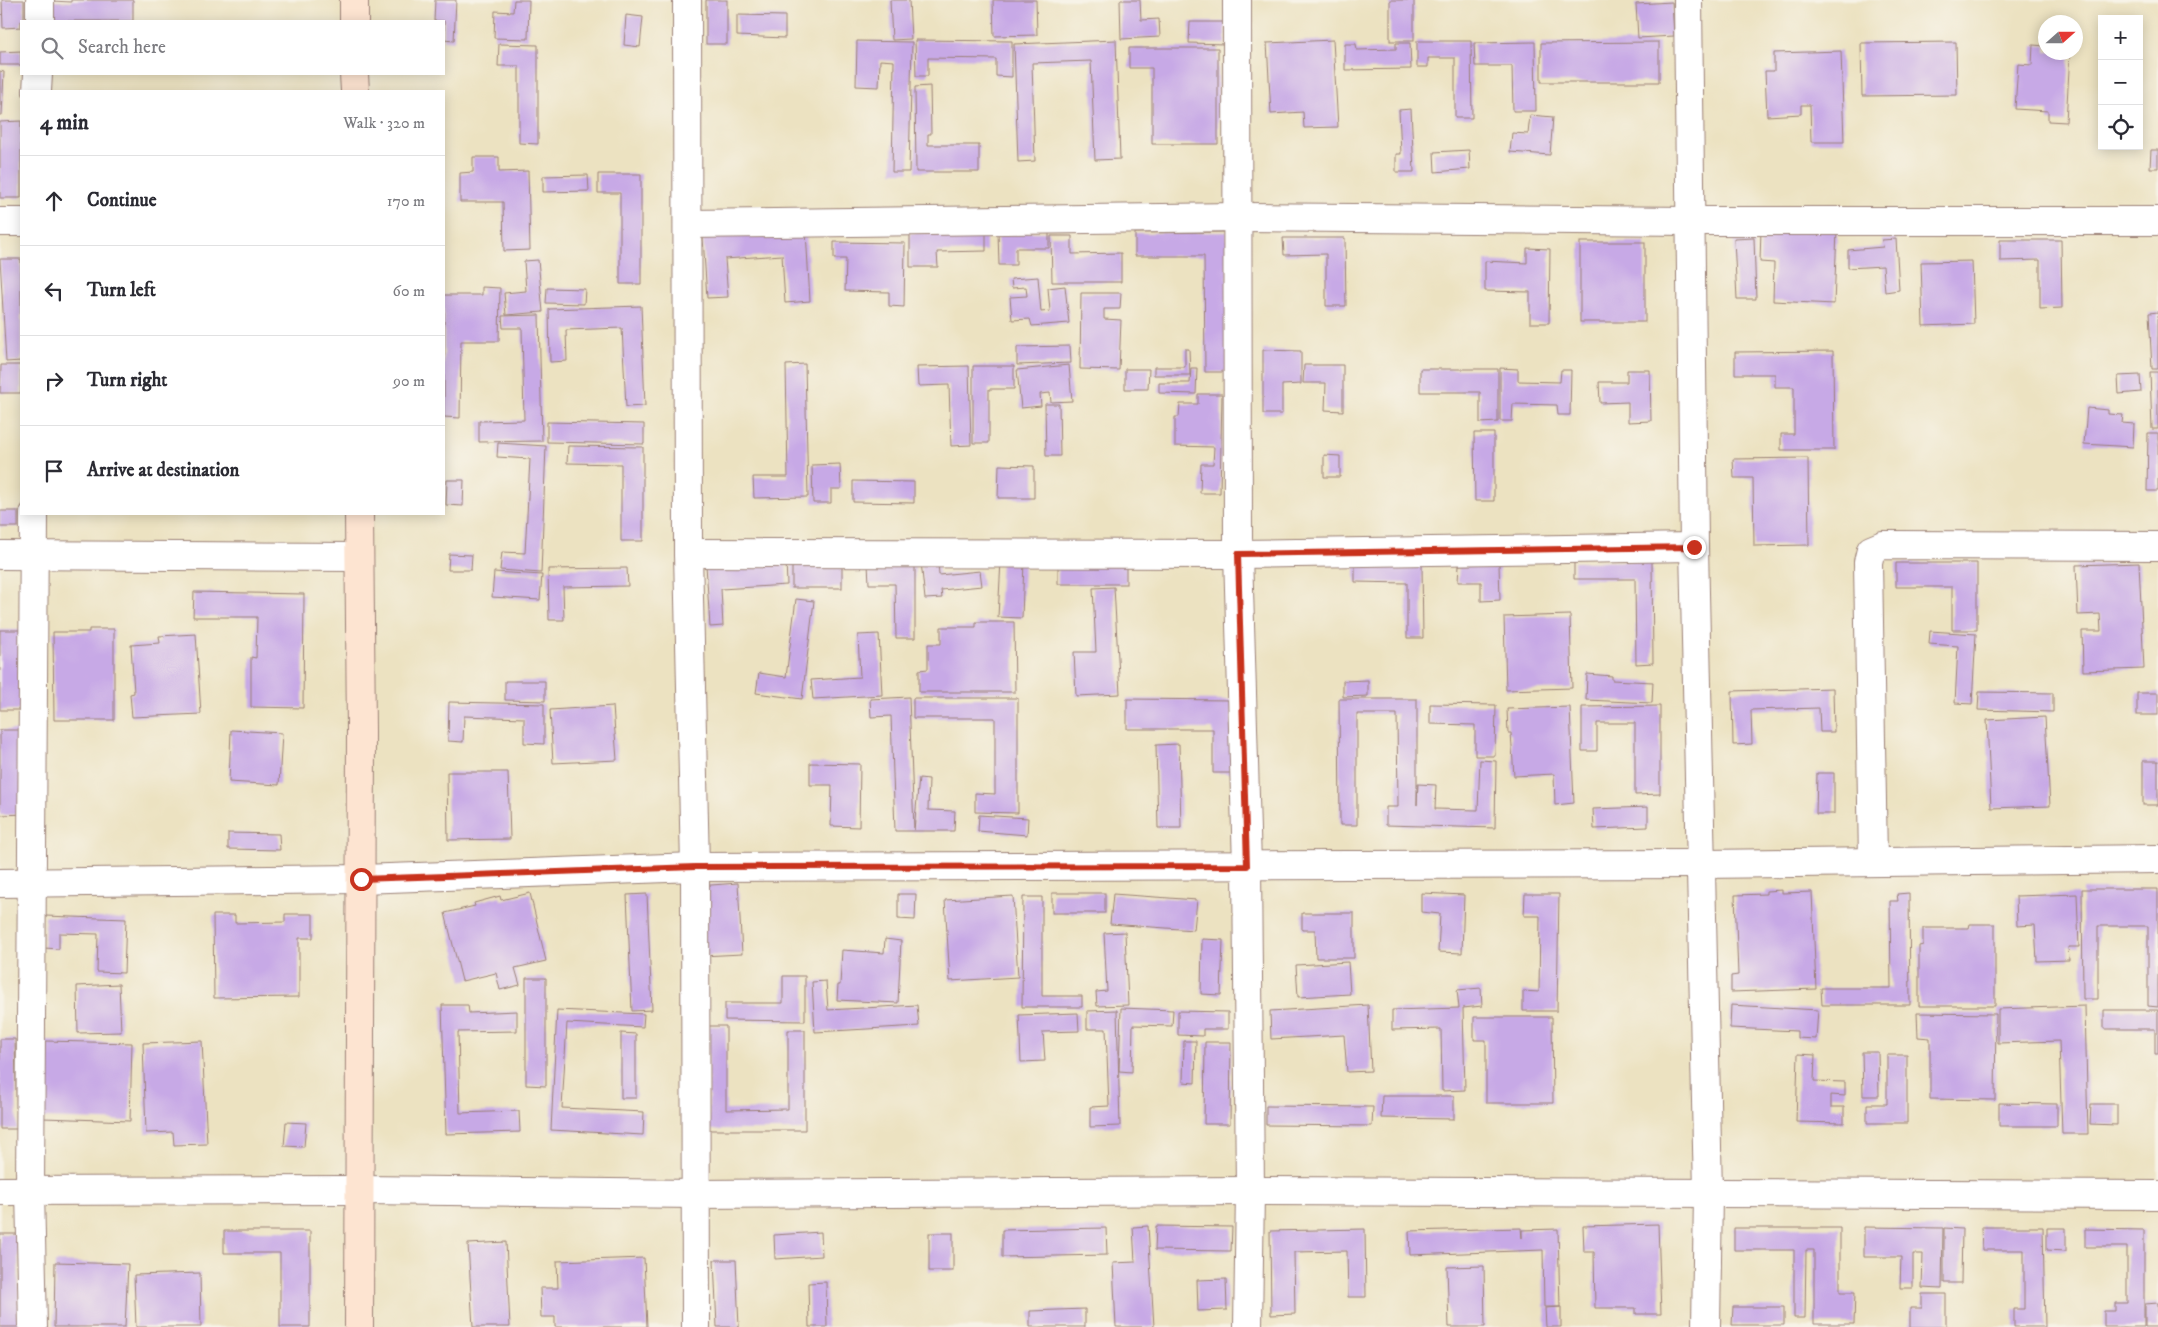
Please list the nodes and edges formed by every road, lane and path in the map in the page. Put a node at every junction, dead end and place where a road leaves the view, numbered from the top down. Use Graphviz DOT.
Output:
graph roads {
  1 [pos="40,0"];
  2 [pos="354,0"];
  3 [pos="687,0"];
  4 [pos="1237,0"];
  5 [pos="1688,0"];
  6 [pos="40,20"];
  7 [pos="354,20"];
  8 [pos="38,75"];
  9 [pos="354,75"];
  10 [pos="37,90"];
  11 [pos="354,90"];
  12 [pos="1238,217"];
  13 [pos="1692,221"];
  14 [pos="2158,221"];
  15 [pos="0,222"];
  16 [pos="20,222"];
  17 [pos="688,224"];
  18 [pos="34,515"];
  19 [pos="359,515"];
  20 [pos="2158,546"];
  21 [pos="1694,547"];
  22 [pos="688,552"];
  23 [pos="1238,554"];
  24 [pos="34,555"];
  25 [pos="0,556"];
  26 [pos="359,557"];
  27 [pos="2158,859"];
  28 [pos="1873,861"];
  29 [pos="1702,864"];
  30 [pos="1247,866"];
  31 [pos="695,867"];
  32 [pos="361,879"];
  33 [pos="0,883"];
  34 [pos="33,883"];
  35 [pos="360,1190"];
  36 [pos="0,1191"];
  37 [pos="30,1191"];
  38 [pos="1250,1191"];
  39 [pos="1708,1193"];
  40 [pos="696,1194"];
  41 [pos="2158,1195"];
  42 [pos="33,1327"];
  43 [pos="359,1327"];
  44 [pos="696,1327"];
  45 [pos="1248,1327"];
  46 [pos="1706,1327"];
  1 -- 6 [label="street"];
  2 -- 7 [label="main road"];
  3 -- 17 [label="street"];
  4 -- 12 [label="street"];
  5 -- 13 [label="street"];
  8 -- 10 [label="street"];
  9 -- 11 [label="main road"];
  12 -- 13 [label="street"];
  12 -- 17 [label="street"];
  12 -- 23 [label="street"];
  13 -- 14 [label="street"];
  13 -- 21 [label="street"];
  15 -- 16 [label="street"];
  17 -- 22 [label="street"];
  18 -- 24 [label="street"];
  19 -- 26 [label="main road"];
  20 -- 28 [label="street"];
  21 -- 23 [label="street"];
  21 -- 29 [label="street"];
  22 -- 23 [label="street"];
  22 -- 31 [label="street"];
  23 -- 30 [label="street"];
  24 -- 25 [label="street"];
  24 -- 26 [label="street"];
  24 -- 34 [label="street"];
  26 -- 32 [label="main road"];
  27 -- 28 [label="street"];
  28 -- 29 [label="street"];
  29 -- 30 [label="street"];
  29 -- 39 [label="street"];
  30 -- 31 [label="street"];
  30 -- 38 [label="street"];
  31 -- 32 [label="street"];
  31 -- 40 [label="street"];
  32 -- 34 [label="street"];
  32 -- 35 [label="main road"];
  33 -- 34 [label="street"];
  34 -- 37 [label="street"];
  35 -- 37 [label="street"];
  35 -- 40 [label="street"];
  35 -- 43 [label="main road"];
  36 -- 37 [label="street"];
  37 -- 42 [label="street"];
  38 -- 39 [label="street"];
  38 -- 40 [label="street"];
  38 -- 45 [label="street"];
  39 -- 41 [label="street"];
  39 -- 46 [label="street"];
  40 -- 44 [label="street"];
}
